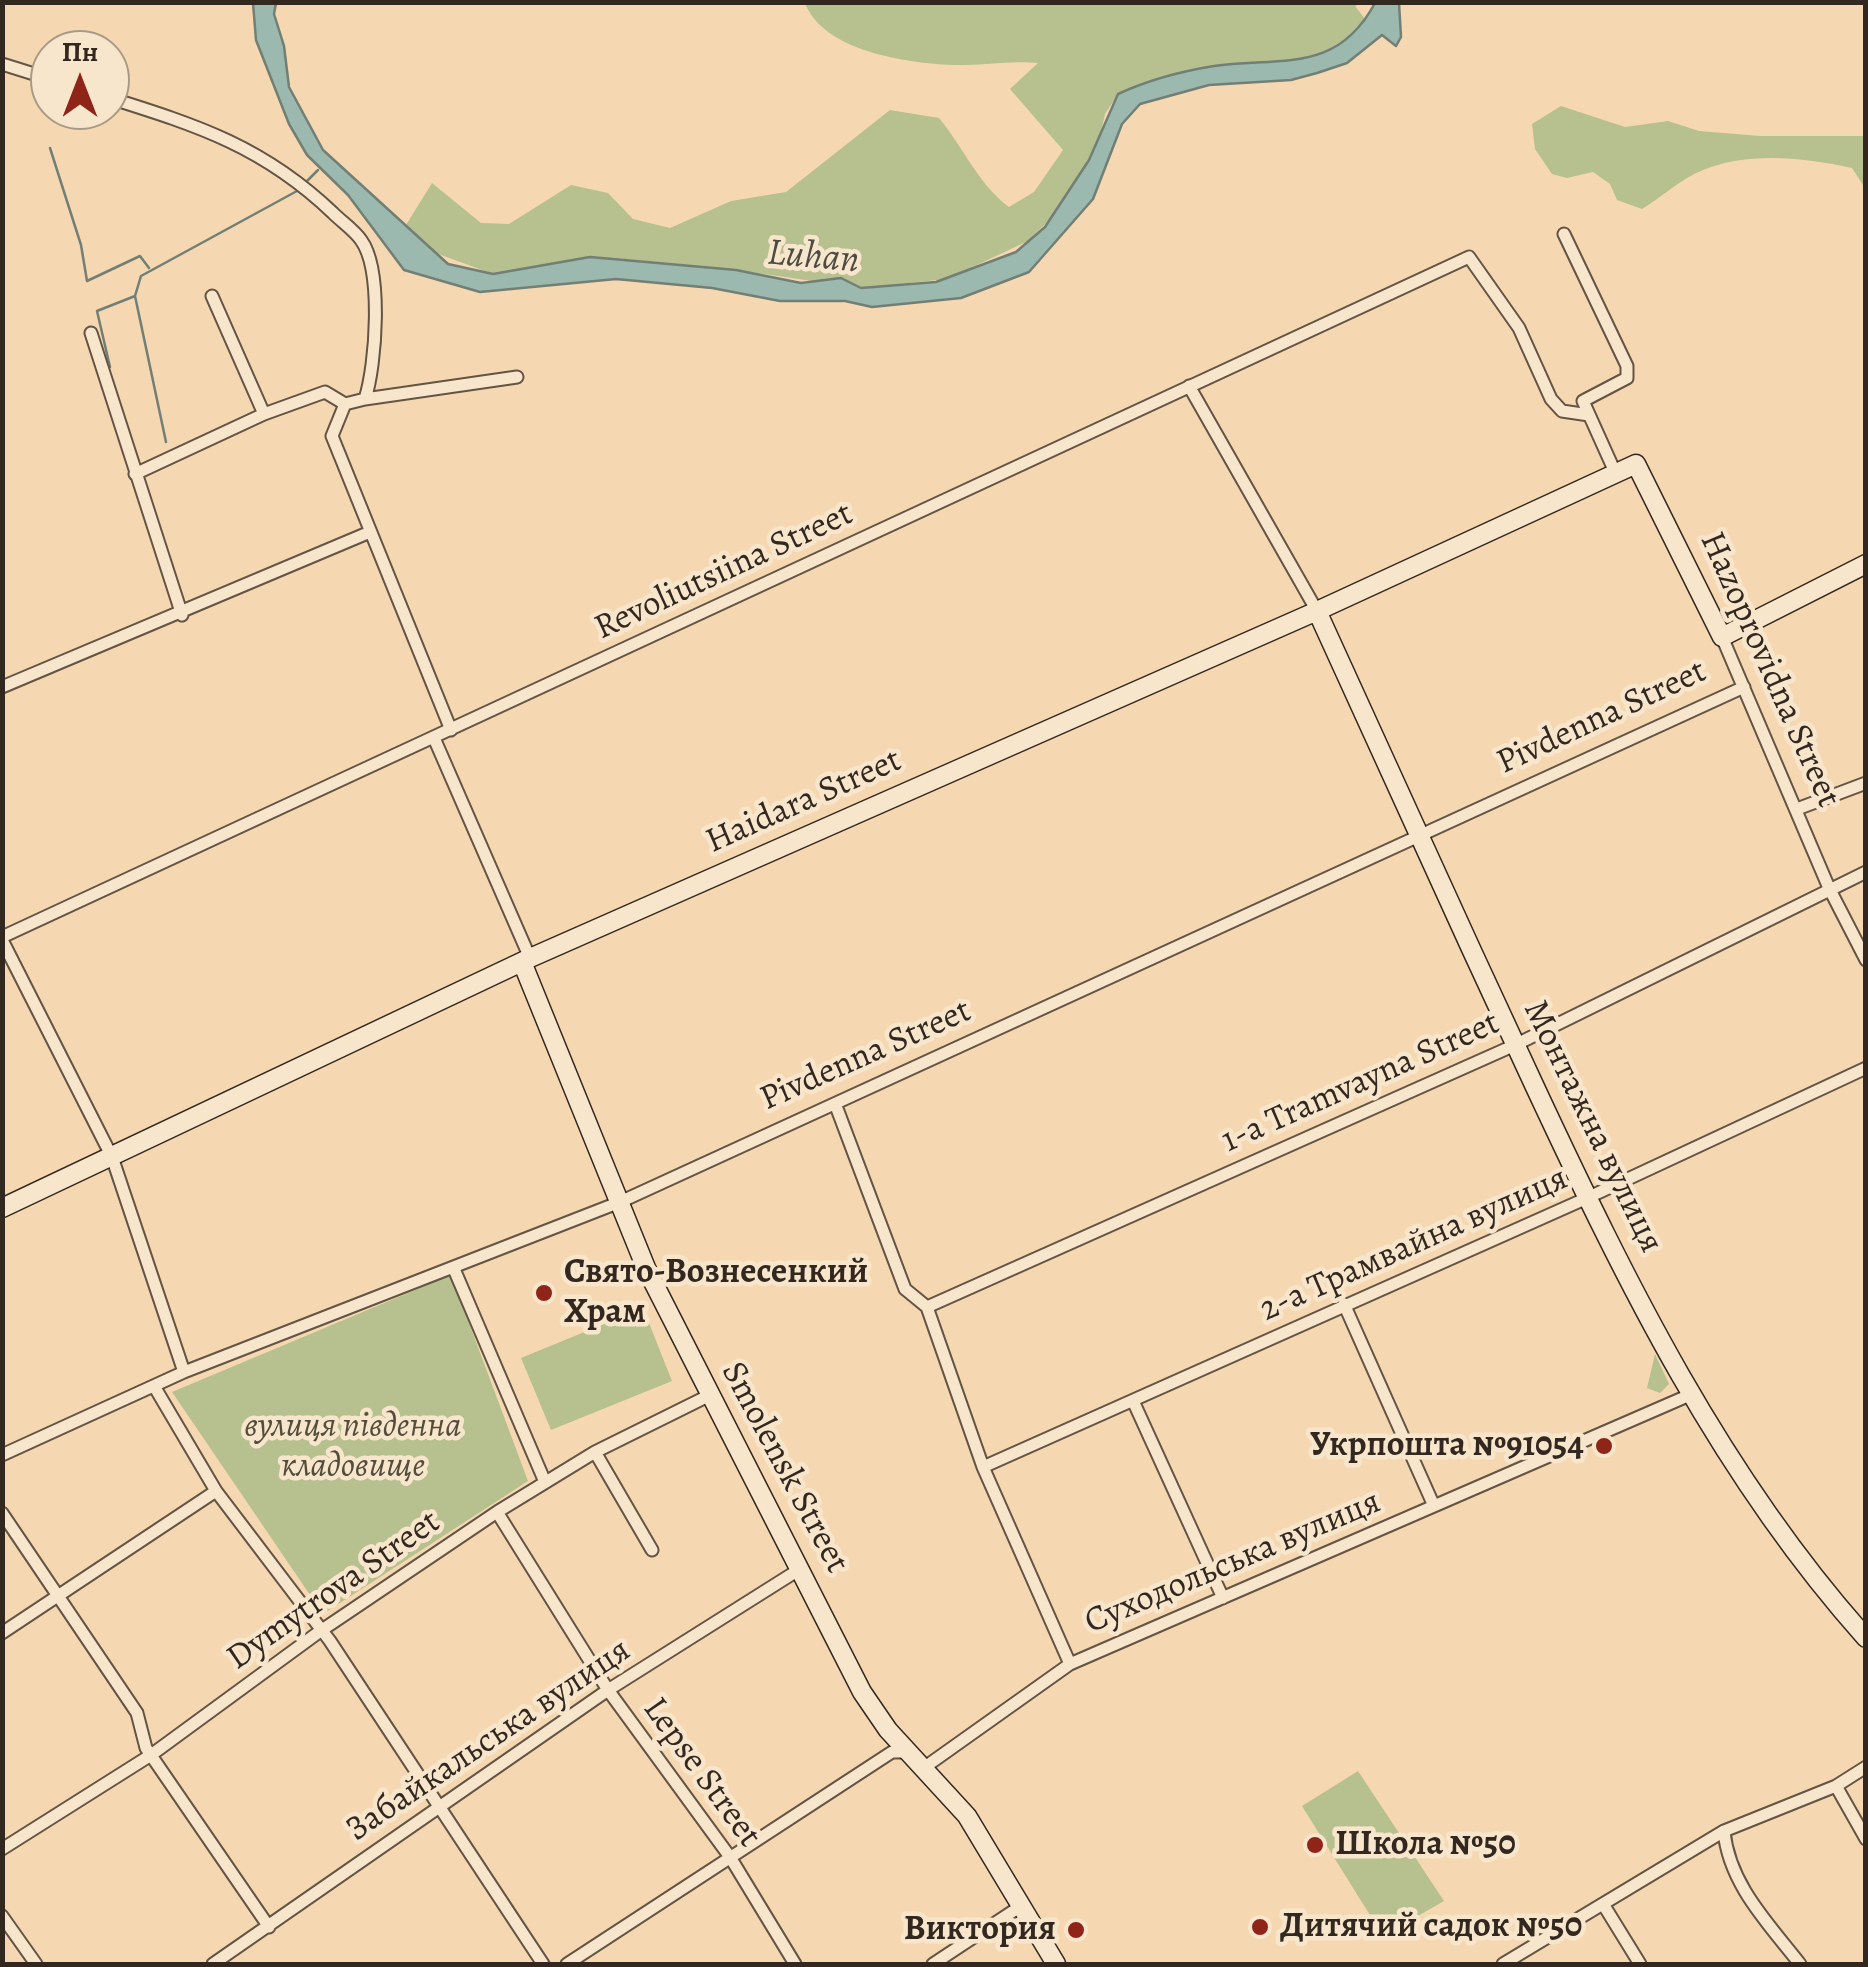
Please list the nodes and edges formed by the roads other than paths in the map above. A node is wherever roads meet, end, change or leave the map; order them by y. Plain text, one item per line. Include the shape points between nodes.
1 (2, 64) edge
2 (30, 73) edge
3 (130, 104) edge
4 (1564, 234) dead end
5 (212, 296) dead end
6 (91, 334) dead end
7 (517, 378) dead end
8 (1188, 386) junction
9 (365, 399) junction
10 (345, 404) junction
11 (264, 414) junction
12 (1589, 415) junction
13 (1636, 464) joint
14 (1615, 472) junction
15 (135, 474) junction
16 (370, 532) junction
17 (1866, 564) edge
18 (1317, 611) junction
19 (182, 614) junction
20 (1722, 636) junction
21 (2, 687) edge
22 (1744, 687) junction
23 (450, 730) junction
24 (434, 738) junction
25 (1866, 782) edge
26 (1797, 810) junction
27 (1420, 838) junction
28 (1866, 872) edge
29 (1829, 888) junction
30 (2, 938) edge
31 (526, 960) junction
32 (1866, 960) edge
33 (1515, 1044) junction
34 (1866, 1068) edge
35 (836, 1106) junction
36 (112, 1158) junction
37 (1588, 1198) junction
38 (620, 1202) junction
39 (2, 1208) edge
40 (454, 1269) junction
41 (1344, 1304) junction
42 (927, 1307) junction
43 (184, 1372) junction
44 (154, 1386) junction
45 (1692, 1394) junction
46 (708, 1396) junction
47 (1134, 1403) junction
48 (595, 1452) junction
49 (2, 1455) edge
50 (983, 1467) junction
51 (545, 1482) junction
52 (216, 1491) junction
53 (1434, 1506) junction
54 (497, 1512) junction
55 (2, 1513) edge
56 (652, 1550) dead end
57 (800, 1569) junction
58 (58, 1596) junction
59 (1222, 1598) junction
60 (2, 1632) edge
61 (320, 1632) junction
62 (1866, 1638) edge
63 (1070, 1664) junction
64 (608, 1690) junction
65 (909, 1752) junction
66 (152, 1756) junction
67 (924, 1766) junction
68 (1866, 1767) edge
69 (1836, 1786) junction
70 (438, 1809) junction
71 (1724, 1831) junction
72 (1866, 1839) edge
73 (2, 1849) edge
74 (730, 1857) junction
75 (1603, 1904) junction
76 (1021, 1906) junction
77 (2, 1916) edge
78 (269, 1927) junction
79 (36, 1964) edge
80 (213, 1964) edge
81 (543, 1964) edge
82 (567, 1964) edge
83 (796, 1964) edge
84 (932, 1964) edge
85 (1056, 1964) edge
86 (1503, 1964) edge
87 (1640, 1964) edge
88 (1800, 1964) edge

1 - 2 street
3 - 9 street via 216,132 267,161 364,242 377,338
4 - 12 street via 1627,366 1627,378 1583,401
5 - 11 street
6 - 15 street
7 - 9 street
8 - 12 street, Revoliutsiina Street via 1469,258 1519,328 1551,399 1562,410
8 - 18 street
8 - 23 street, Revoliutsiina Street
9 - 10 street
10 - 11 street via 325,392
10 - 16 street via 332,436
11 - 15 street
12 - 14 street
13 - 14 street, Haidara Street
13 - 20 street, Hazoprovidna Street
14 - 18 street, Haidara Street
15 - 19 street
16 - 19 street
16 - 23 street
17 - 20 street, Pivdenna Street
18 - 27 street, Монтажна вулиця
18 - 31 street, Haidara Street
19 - 21 street
20 - 22 street, Hazoprovidna Street
22 - 26 street, Hazoprovidna Street
22 - 27 street, Pivdenna Street
23 - 24 street, Revoliutsiina Street
24 - 30 street, Revoliutsiina Street
24 - 31 street
25 - 26 street
26 - 29 street, Hazoprovidna Street
27 - 33 street, Монтажна вулиця
27 - 35 street, Pivdenna Street
28 - 29 street, 1-a Tramvayna Street
29 - 32 street, Hazoprovidna Street
29 - 33 street, 1-a Tramvayna Street
30 - 36 street
31 - 36 street, Haidara Street
31 - 38 street, Smolensk Street
33 - 37 street, Монтажна вулиця
33 - 42 street, 1-a Tramvayna Street
34 - 37 street, 2-а Трамвайна вулиця
35 - 38 street, Pivdenna Street
35 - 42 street via 905,1289
36 - 39 street, Haidara Street
36 - 43 street
37 - 41 street, 2-а Трамвайна вулиця
37 - 45 street, Монтажна вулиця
38 - 40 street, Pivdenna Street
38 - 46 street, Smolensk Street
40 - 43 street, Pivdenna Street
40 - 51 street
41 - 47 street, 2-а Трамвайна вулиця
41 - 53 street
42 - 50 street
43 - 44 street, Pivdenna Street
44 - 49 street, Pivdenna Street
44 - 52 street
45 - 53 street, Суходольська вулиця
45 - 62 street, Монтажна вулиця via 1764,1512
46 - 48 street, Dymytrova Street
46 - 57 street, Smolensk Street
47 - 50 street, 2-а Трамвайна вулиця
47 - 59 street
48 - 51 street, Dymytrova Street
48 - 56 street
50 - 63 street
51 - 54 street, Dymytrova Street
52 - 58 street
52 - 61 street
53 - 59 street, Суходольська вулиця
54 - 61 street, Dymytrova Street
54 - 64 street, Lepse Street
55 - 58 street
57 - 64 street, Забайкальська вулиця
57 - 65 street, Smolensk Street via 873,1711
58 - 60 street
58 - 66 street via 137,1713
59 - 63 street, Суходольська вулиця
61 - 66 street, Dymytrova Street
61 - 70 street
63 - 67 street, Суходольська вулиця
64 - 70 street, Забайкальська вулиця
64 - 74 street, Lepse Street
65 - 67 street, Smolensk Street
65 - 74 street via 892,1752
66 - 73 street, Dymytrova Street
66 - 78 street
67 - 76 street, Smolensk Street via 967,1816
68 - 69 street
69 - 71 street
69 - 72 street
70 - 78 street, Забайкальська вулиця
70 - 81 street
71 - 75 street
71 - 88 street via 1726,1859 1747,1896
74 - 82 street
74 - 83 street, Lepse Street
75 - 86 street
75 - 87 street
76 - 84 street
76 - 85 street, Smolensk Street
77 - 79 street
78 - 80 street, Забайкальська вулиця

